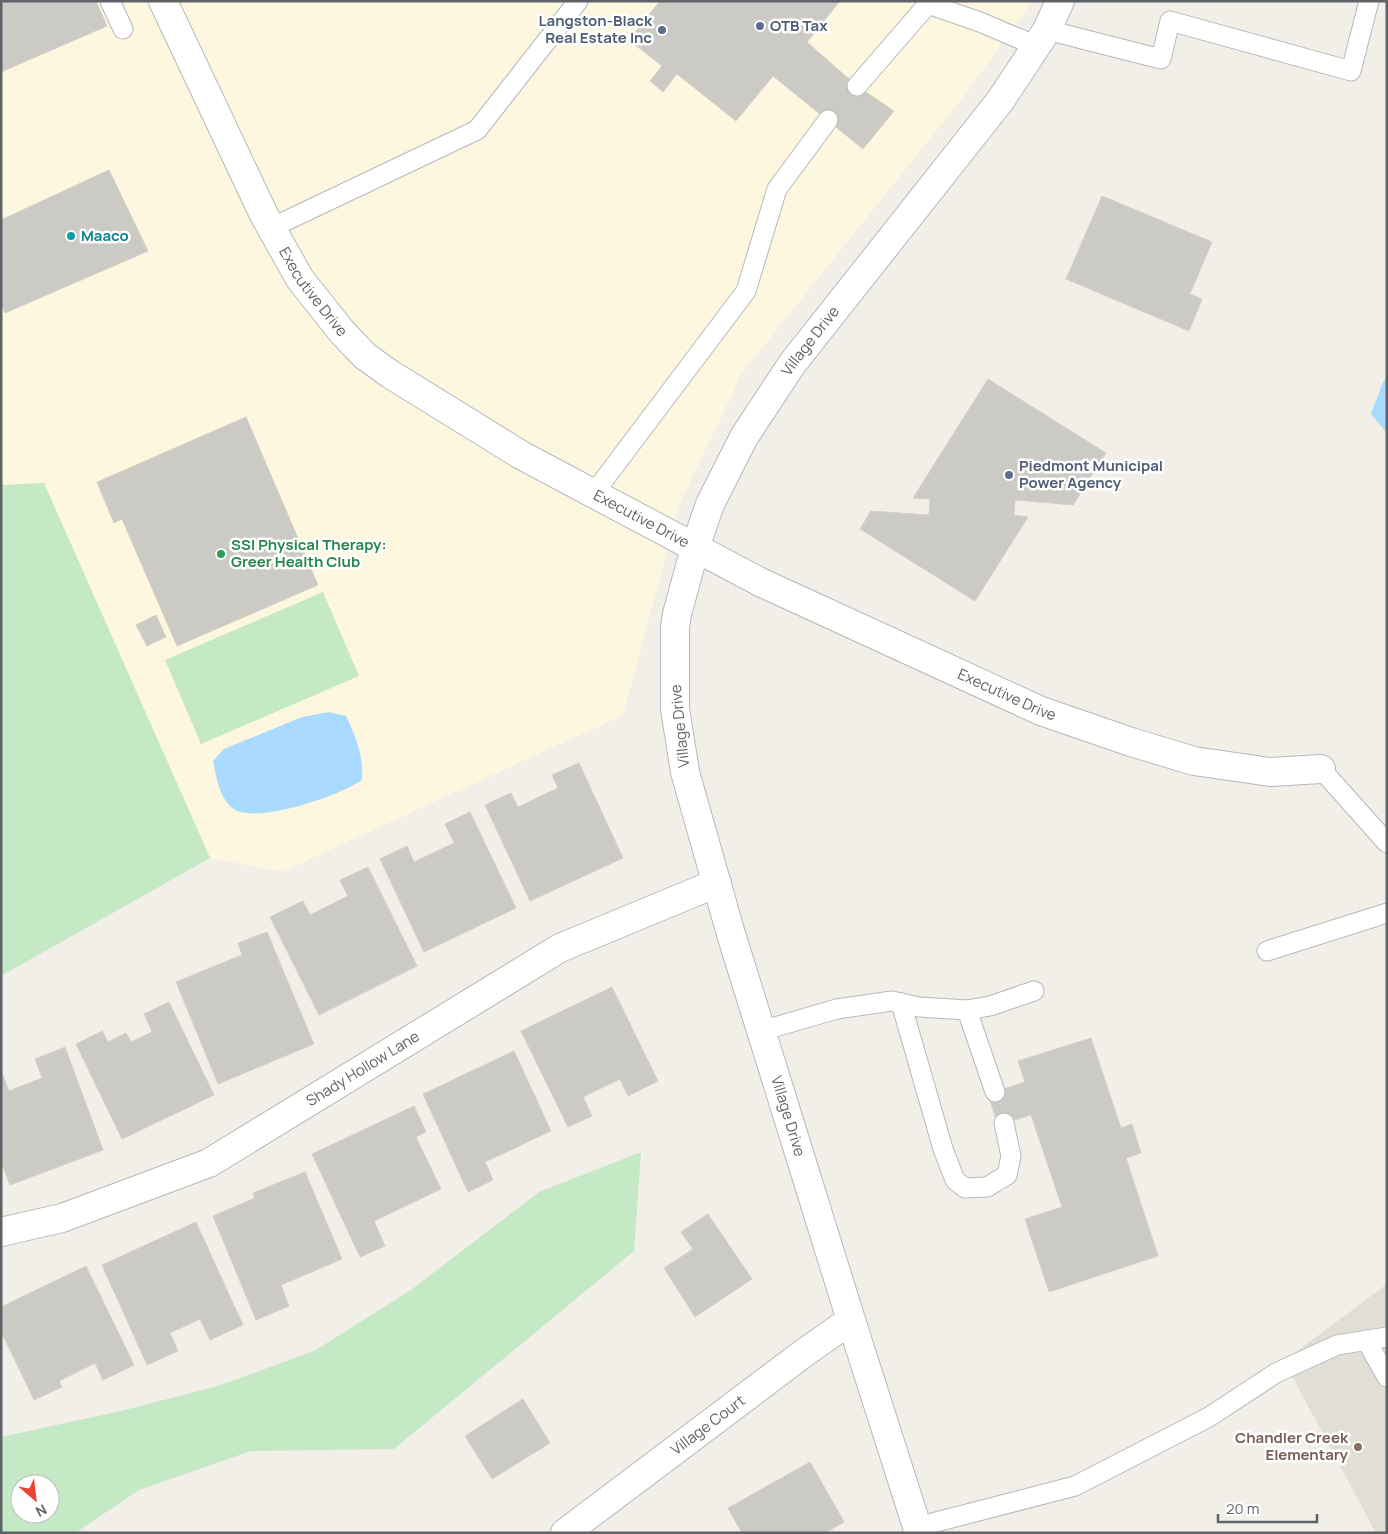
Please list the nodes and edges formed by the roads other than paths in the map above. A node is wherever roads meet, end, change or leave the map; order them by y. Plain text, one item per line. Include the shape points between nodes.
1 (110, 1) edge
2 (163, 1) edge
3 (578, 1) edge
4 (1060, 1) edge
5 (1369, 1) edge
6 (123, 29) dead end
7 (1041, 38) junction
8 (858, 86) dead end
9 (828, 120) dead end
10 (271, 228) junction
11 (594, 493) junction
12 (695, 548) junction
13 (1321, 769) joint
14 (1387, 843) edge
15 (717, 884) junction
16 (1387, 913) edge
17 (1267, 951) dead end
18 (1034, 991) dead end
19 (901, 1003) junction
20 (967, 1010) junction
21 (761, 1031) junction
22 (995, 1092) dead end
23 (1004, 1123) dead end
24 (1, 1232) edge
25 (851, 1320) junction
26 (1387, 1337) edge
27 (1366, 1340) junction
28 (1387, 1376) edge
29 (918, 1530) edge
30 (565, 1533) edge

1 - 6 lane
2 - 10 street, Executive Drive
3 - 10 lane via 477,130
4 - 7 street, Village Drive
5 - 7 lane via 1351,72 1170,21 1160,59
7 - 8 lane via 928,4
7 - 12 street, Village Drive via 1000,101 792,364 744,437 710,504
9 - 11 lane via 777,189 746,291
10 - 11 street, Executive Drive via 300,279 365,356 521,454
11 - 12 street, Executive Drive
12 - 13 street, Executive Drive via 760,582 1050,714 1194,761 1270,772
12 - 15 street, Village Drive via 676,614 675,709 685,772
13 - 14 lane
15 - 21 street, Village Drive
15 - 24 street, Shady Hollow Lane via 560,948 209,1163 62,1218
16 - 17 lane
18 - 20 lane
19 - 20 lane via 919,1008
19 - 21 lane via 892,1001 837,1009
19 - 23 lane via 943,1149 955,1180 964,1188 986,1187 1007,1175 1011,1156
20 - 22 lane
21 - 25 street, Village Drive
25 - 29 street, Village Drive
25 - 30 street, Village Court
26 - 27 lane
27 - 28 lane
27 - 29 lane via 1337,1345 1276,1373 1209,1417 1075,1486

